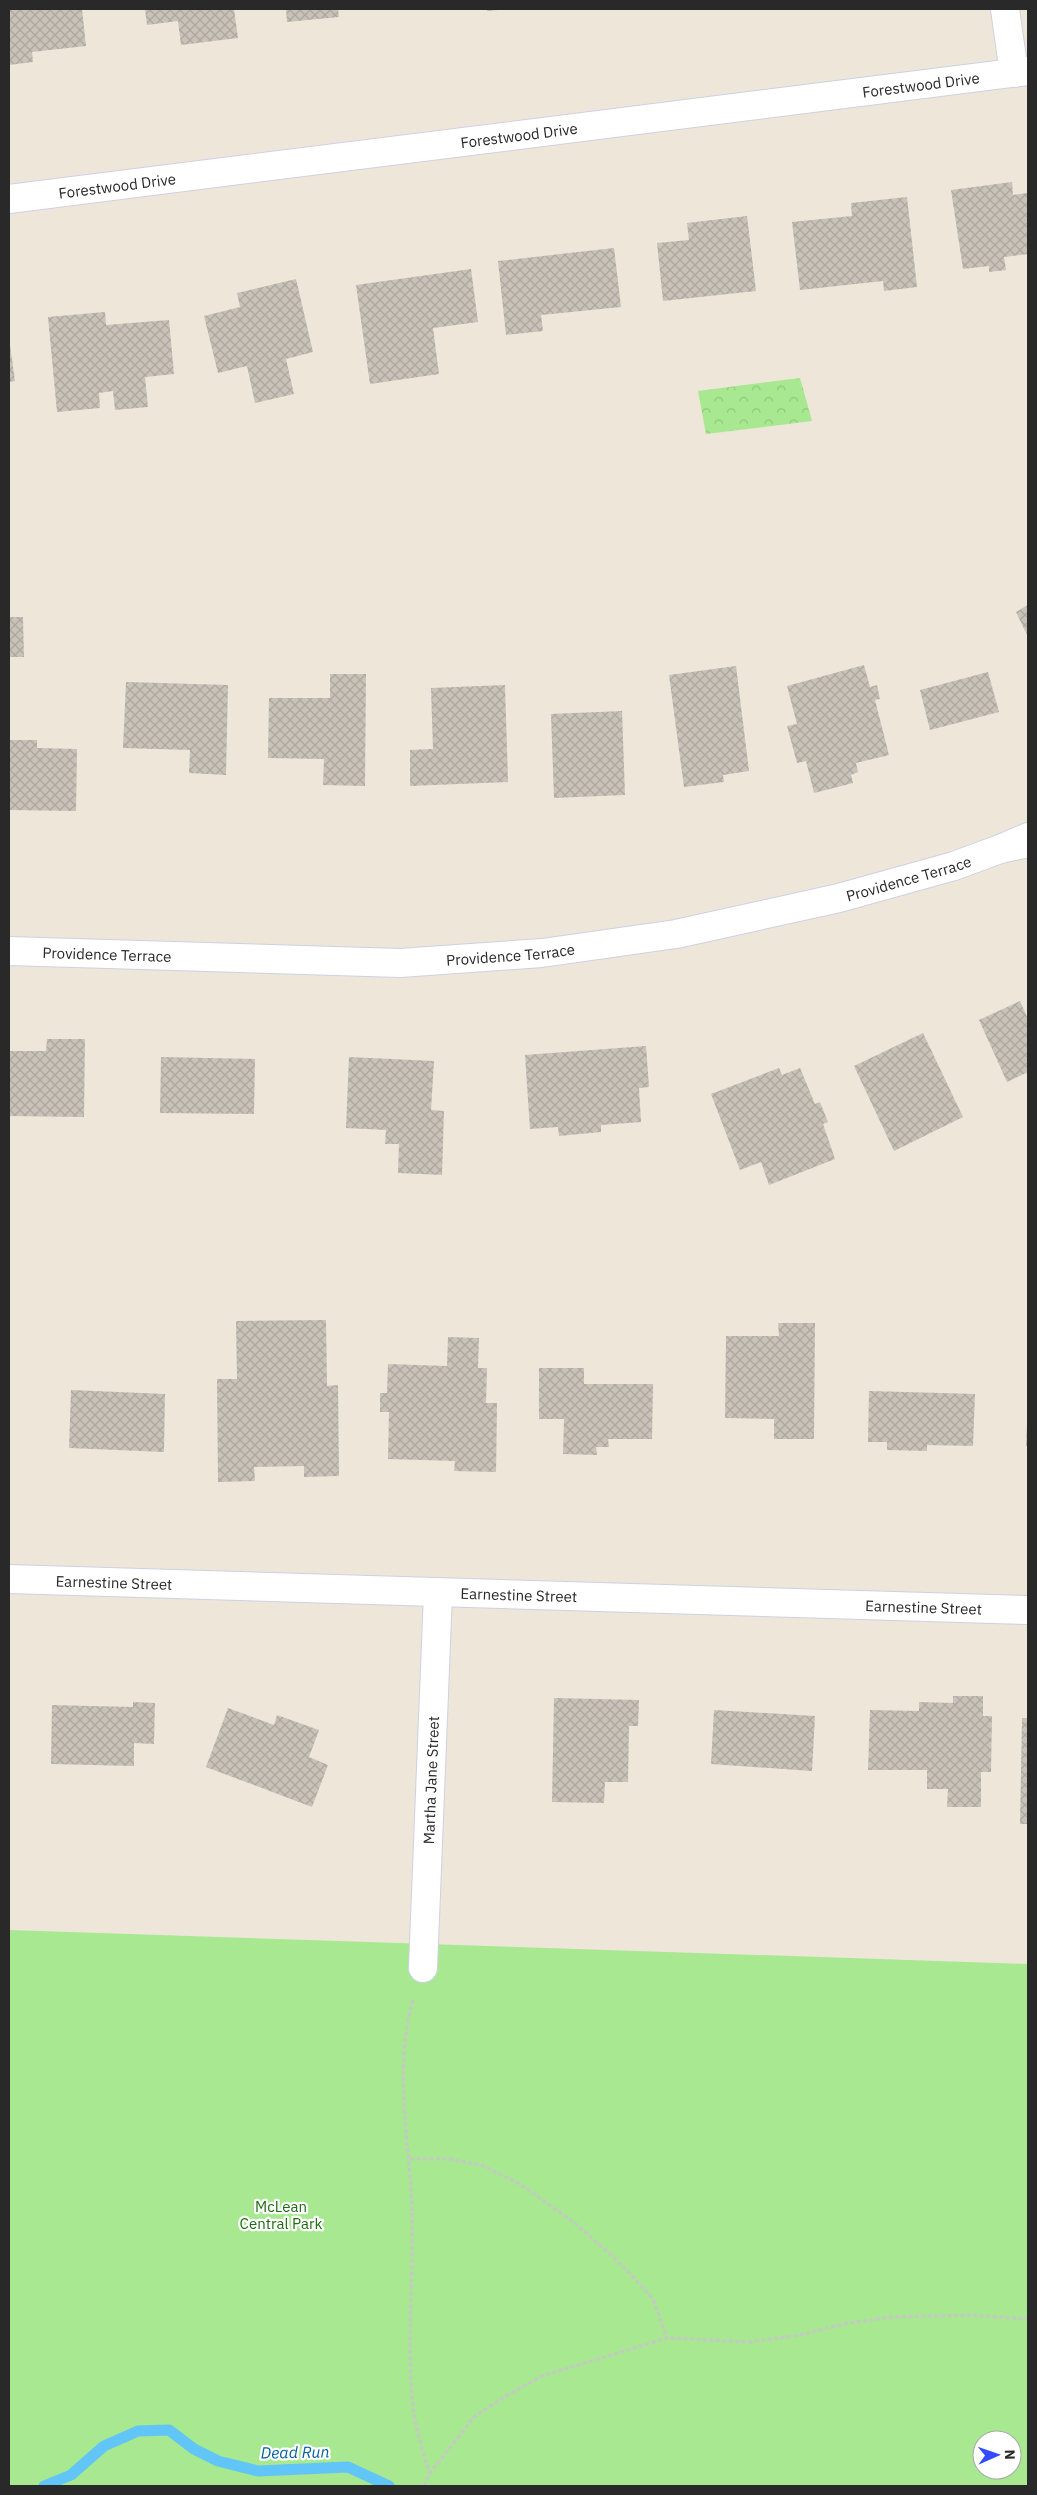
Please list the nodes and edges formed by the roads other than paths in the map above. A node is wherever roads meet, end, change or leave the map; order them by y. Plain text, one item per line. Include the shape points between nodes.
1 (1005, 9) edge
2 (1021, 72) edge
3 (9, 199) edge
4 (1028, 837) edge
5 (1028, 843) edge
6 (1000, 849) junction
7 (9, 951) edge
8 (9, 1579) edge
9 (438, 1593) junction
10 (1028, 1610) edge
11 (423, 1968) road end

1 - 2 street
2 - 3 street, Forestwood Drive
4 - 6 street, Providence Terrace
5 - 6 street, Providence Terrace
6 - 7 street, Providence Terrace via 954,866 839,898 676,934 542,953 400,963
8 - 9 street, Earnestine Street
9 - 10 street, Earnestine Street
9 - 11 street, Martha Jane Street

